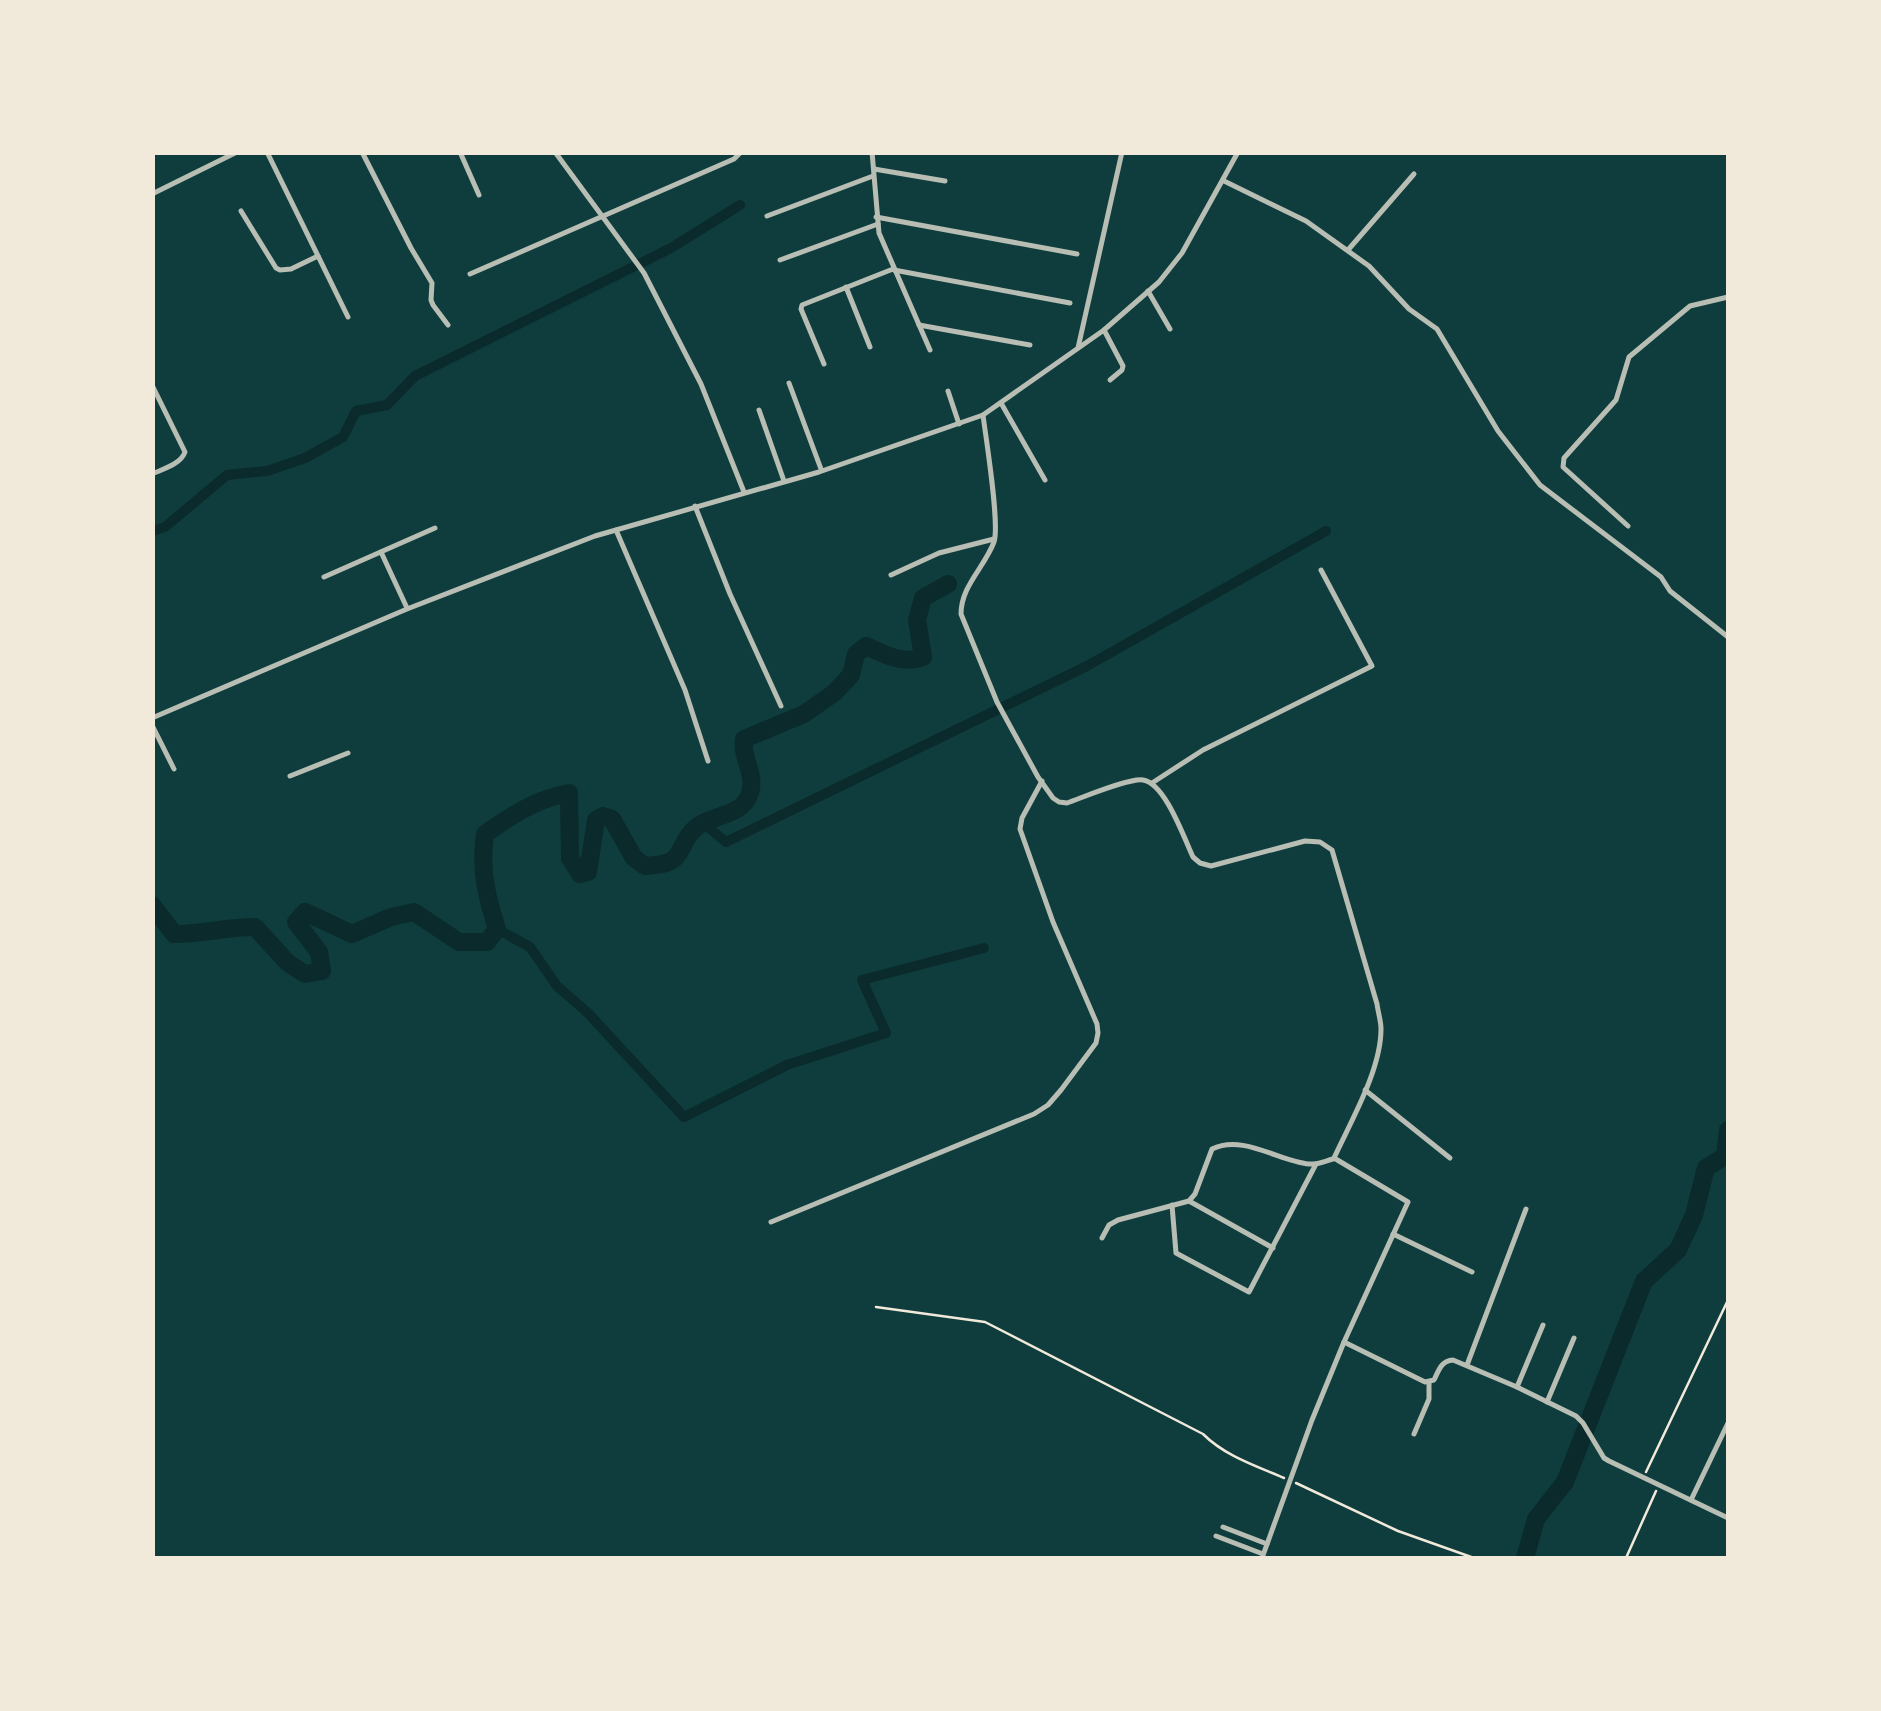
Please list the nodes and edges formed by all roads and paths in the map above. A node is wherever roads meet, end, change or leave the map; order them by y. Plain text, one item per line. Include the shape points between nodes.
1 (238, 152) edge
2 (267, 152) edge
3 (362, 152) edge
4 (460, 152) edge
5 (555, 152) edge
6 (741, 152) edge
7 (872, 152) edge
8 (1122, 152) edge
9 (1238, 152) edge
10 (873, 172) junction
11 (1414, 174) dead end
12 (1224, 181) junction
13 (945, 182) dead end
14 (152, 194) edge
15 (479, 194) dead end
16 (241, 211) dead end
17 (600, 216) junction
18 (767, 216) dead end
19 (877, 221) junction
20 (1348, 250) junction
21 (1077, 254) dead end
22 (318, 255) junction
23 (780, 260) dead end
24 (894, 269) junction
25 (470, 274) dead end
26 (846, 287) junction
27 (1148, 291) junction
28 (1728, 297) edge
29 (1070, 304) dead end
30 (348, 317) dead end
31 (918, 324) junction
32 (448, 325) dead end
33 (1170, 329) dead end
34 (1104, 330) junction
35 (1030, 345) dead end
36 (870, 346) dead end
37 (1078, 348) junction
38 (930, 350) dead end
39 (824, 364) dead end
40 (1110, 380) dead end
41 (789, 383) dead end
42 (152, 385) edge
43 (948, 391) dead end
44 (1001, 403) junction
45 (759, 410) dead end
46 (983, 415) junction
47 (959, 424) junction
48 (822, 471) junction
49 (152, 474) edge
50 (784, 480) junction
51 (1045, 480) dead end
52 (744, 492) junction
53 (695, 506) junction
54 (1628, 526) dead end
55 (435, 528) dead end
56 (616, 530) junction
57 (994, 540) junction
58 (381, 552) junction
59 (1320, 570) dead end
60 (891, 575) dead end
61 (324, 577) dead end
62 (407, 609) junction
63 (1728, 637) edge
64 (781, 706) dead end
65 (152, 722) edge
66 (348, 753) dead end
67 (708, 761) dead end
68 (174, 769) dead end
69 (290, 776) dead end
70 (1042, 781) junction
71 (1152, 783) junction
72 (1365, 1090) junction
73 (1334, 1158) junction
74 (1450, 1158) dead end
75 (1316, 1164) junction
76 (1189, 1201) junction
77 (1172, 1205) junction
78 (1526, 1210) dead end
79 (771, 1222) dead end
80 (1393, 1234) junction
81 (1102, 1238) dead end
82 (1272, 1248) junction
83 (1472, 1272) dead end
84 (1728, 1300) edge
85 (876, 1307) dead end
86 (1543, 1326) dead end
87 (1574, 1338) dead end
88 (1344, 1342) junction
89 (1467, 1366) junction
90 (1429, 1382) junction
91 (1517, 1387) junction
92 (1547, 1402) junction
93 (1728, 1424) edge
94 (1414, 1434) dead end
95 (1643, 1478) junction
96 (1290, 1480) junction
97 (1658, 1485) junction
98 (1690, 1500) junction
99 (1728, 1518) edge
100 (1223, 1527) dead end
101 (1216, 1536) dead end
102 (1267, 1544) junction
103 (1262, 1556) edge
104 (1474, 1558) edge
105 (1626, 1558) edge

1 - 14 street
2 - 22 street
3 - 32 street
4 - 15 street
5 - 17 street
6 - 17 street
7 - 10 street
8 - 37 street
9 - 12 street
10 - 13 street
10 - 18 street
10 - 19 street
11 - 20 street
12 - 20 street
12 - 27 street via 1182,253
16 - 22 street via 276,268
17 - 25 street
17 - 52 street via 644,274 702,384
19 - 21 street
19 - 23 street
19 - 24 street
20 - 63 street via 1436,330 1540,485
22 - 30 street
24 - 26 street
24 - 29 street
24 - 31 street
26 - 36 street
26 - 39 street via 801,309
27 - 33 street
27 - 34 street
28 - 54 street via 1690,306 1629,357 1616,400 1564,458 1567,471
31 - 35 street
31 - 38 street
34 - 37 street
34 - 40 street via 1124,366
37 - 44 street
41 - 48 street
42 - 49 street via 186,452
43 - 47 street
44 - 46 street
44 - 51 street
45 - 50 street
46 - 47 street
46 - 57 street
47 - 48 street
48 - 50 street
50 - 52 street
52 - 53 street
53 - 56 street
53 - 64 street
55 - 58 street
56 - 62 street
56 - 67 street
57 - 60 street via 940,553
57 - 70 street via 965,592 961,614 997,702
58 - 61 street
58 - 62 street
59 - 71 street via 1372,666 1203,750
62 - 65 street
65 - 68 street
66 - 69 street
70 - 71 street via 1059,802 1138,779
70 - 79 street via 1020,829 1097,1024 1096,1043 1034,1114
71 - 72 street via 1200,863 1304,842 1332,850 1381,1028
72 - 73 street
72 - 74 street
73 - 75 street
73 - 80 street via 1408,1202
75 - 76 street via 1221,1144 1212,1149
75 - 82 street
76 - 77 street
76 - 82 street
77 - 81 street via 1118,1220
77 - 82 street via 1176,1253 1249,1292
78 - 89 street
80 - 83 street
80 - 88 street
84 - 95 path
85 - 96 path via 985,1322
86 - 91 street
87 - 92 street
88 - 90 street
88 - 96 street
89 - 90 street via 1446,1360
89 - 91 street
90 - 94 street
91 - 92 street
92 - 95 street via 1583,1423 1604,1458
93 - 98 street
95 - 97 street
96 - 102 street
96 - 104 path
97 - 98 street
97 - 105 path
98 - 99 street
100 - 102 street
101 - 103 street
102 - 103 street

